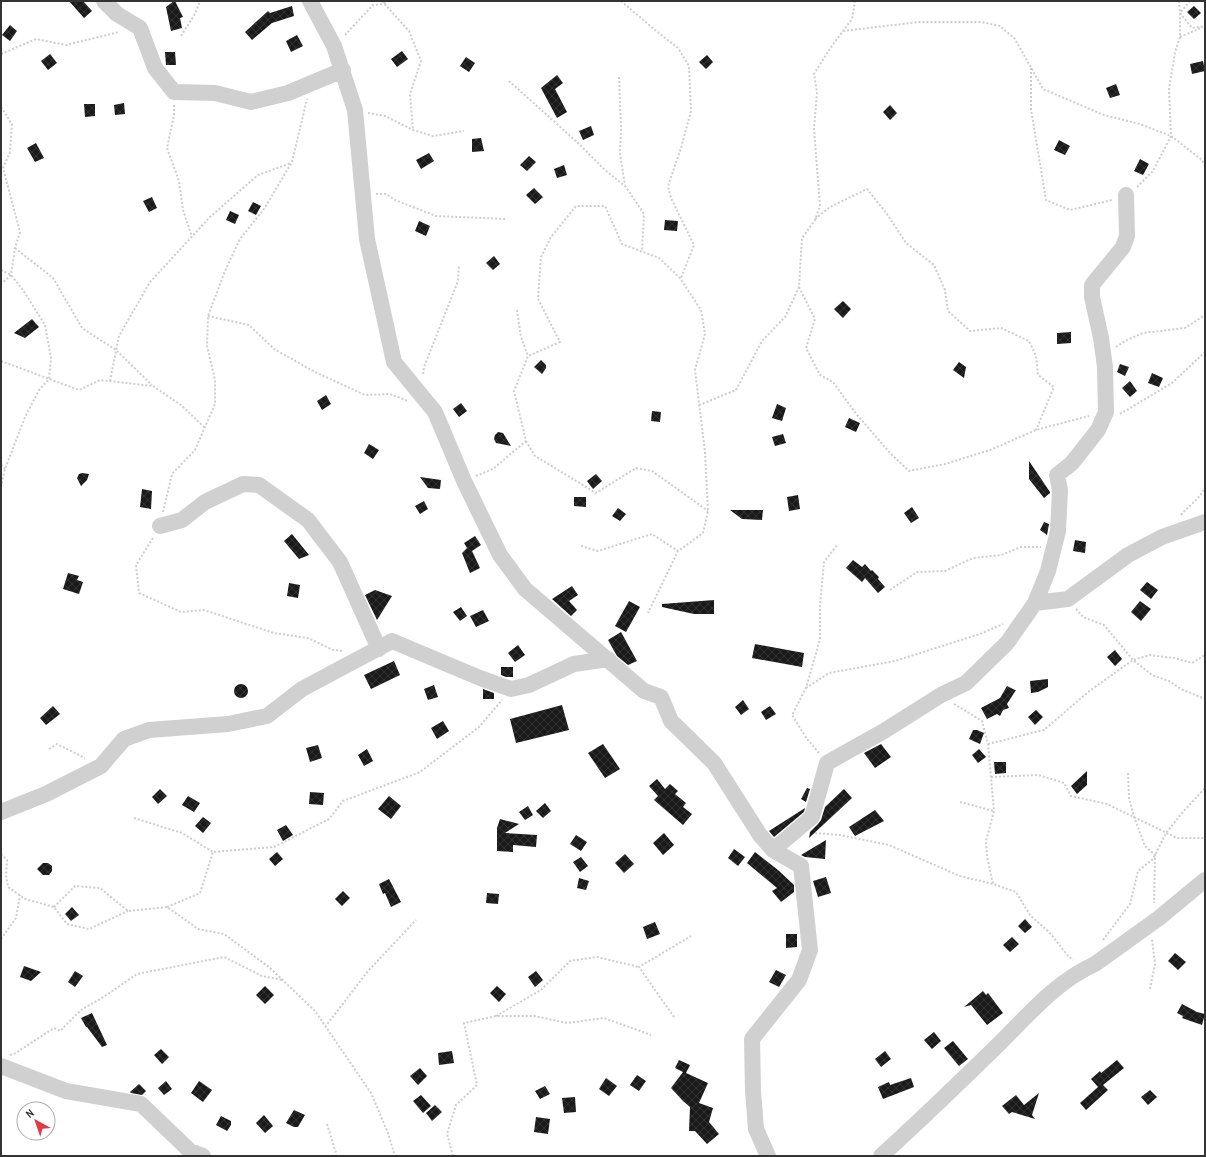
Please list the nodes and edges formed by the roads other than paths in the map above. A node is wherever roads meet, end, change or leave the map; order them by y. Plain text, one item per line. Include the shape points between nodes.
1 (104, 1) edge
2 (310, 1) edge
3 (343, 70) junction
4 (1126, 195) road end
5 (1205, 522) edge
6 (160, 526) road end
7 (1035, 604) junction
8 (379, 649) junction
9 (608, 659) junction
10 (1, 812) edge
11 (773, 850) junction
12 (1205, 880) edge
13 (4, 1060) edge
14 (203, 1156) edge
15 (768, 1156) edge
16 (881, 1156) edge

1 - 3 street via 117,14 140,28 155,68 174,92 215,93 252,102 288,93
2 - 3 street via 334,46
3 - 9 street via 355,110 368,239 394,362 415,397 435,412 500,555 525,589
4 - 7 street via 1127,236 1123,247 1092,285 1113,413 1072,462 1057,475 1060,490 1058,524 1048,571
5 - 7 street via 1162,537 1128,554 1068,599
6 - 8 street via 182,520 205,502 243,484 259,485 308,520 340,562
7 - 11 street via 1007,643 966,683 827,762 812,817
8 - 9 street via 392,642 511,689 529,685 574,664
8 - 10 street via 302,689 267,716 228,724 149,730 124,739 101,766 46,794
9 - 11 street via 644,691 661,697 671,721 714,763 760,835
11 - 15 street via 801,866 810,950 798,980 752,1039 756,1129
12 - 16 street via 1152,923 1054,990
13 - 14 street via 66,1091 141,1104 190,1151

